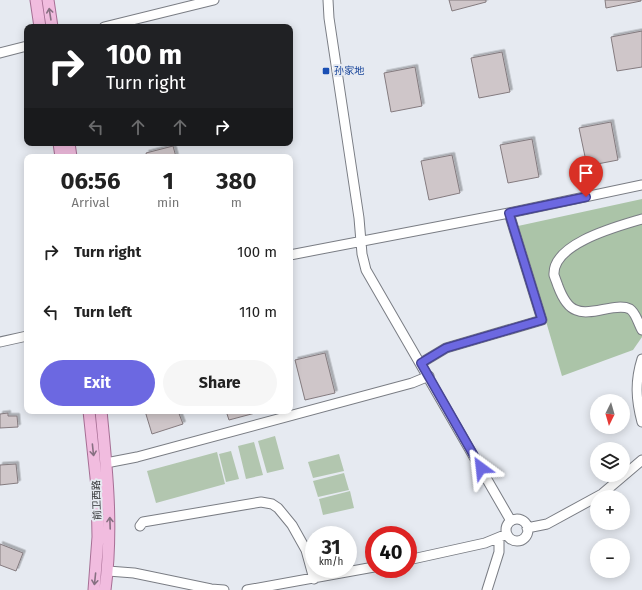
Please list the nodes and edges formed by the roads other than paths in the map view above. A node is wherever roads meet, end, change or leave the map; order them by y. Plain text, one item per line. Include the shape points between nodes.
1 (36, 0) edge
2 (48, 0) edge
3 (214, 0) edge
4 (328, 0) edge
5 (40, 24) edge
6 (52, 24) edge
7 (116, 24) edge
8 (24, 47) edge
9 (0, 53) edge
10 (642, 185) edge
11 (509, 213) junction
12 (642, 219) edge
13 (361, 242) junction
14 (293, 254) edge
15 (642, 330) edge
16 (24, 337) edge
17 (0, 342) edge
18 (642, 359) edge
19 (421, 363) junction
20 (429, 376) junction
21 (89, 414) edge
22 (101, 414) edge
23 (642, 422) edge
24 (642, 460) edge
25 (106, 463) junction
26 (511, 521) junction
27 (140, 526) dead end
28 (527, 528) junction
29 (503, 536) junction
30 (417, 558) edge
31 (365, 569) edge
32 (108, 571) junction
33 (314, 579) junction
34 (94, 590) edge
35 (105, 590) edge
36 (224, 590) edge
37 (247, 590) edge
38 (487, 590) edge

1 - 5 main road
6 -> 2 main road
3 - 7 street
4 - 13 street
8 - 9 street
10 - 11 street
11 - 13 street
11 - 19 street via 542,320 446,348
12 - 15 street via 602,231 577,243 561,256 554,275 568,305 575,310 583,312 628,308 635,313
13 - 14 street
13 - 19 street via 366,270
16 - 17 street
18 - 23 street via 636,397
19 - 20 street
20 - 25 street via 412,383
20 - 26 street
21 -> 34 main road, 前卫西路 via 97,487 98,537
22 - 25 main road, 前卫西路
24 - 28 street via 602,494 547,524
32 -> 25 main road, 前卫西路 via 110,534
26 - 28 street via 520,520
26 - 29 street
27 - 33 street via 143,522 175,516 261,502 272,504 292,525 303,544
28 - 29 street via 525,537 520,540
29 - 30 street via 485,543
29 - 38 street
31 - 33 street
32 - 35 main road, 前卫西路
32 - 36 street via 134,573
33 - 37 street

